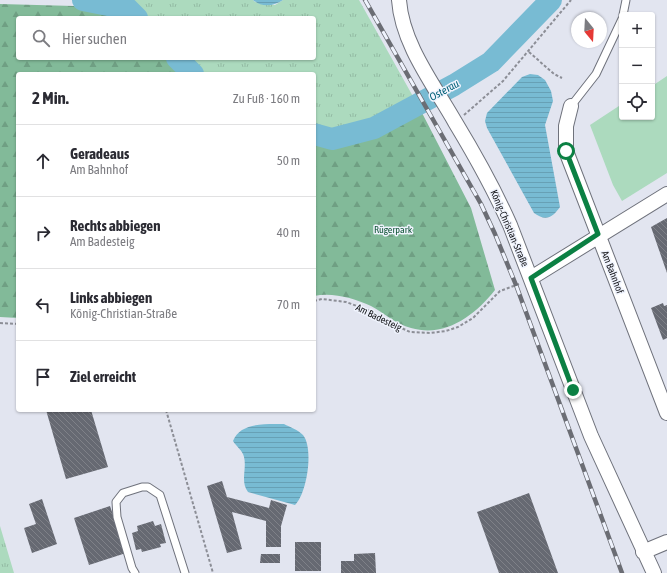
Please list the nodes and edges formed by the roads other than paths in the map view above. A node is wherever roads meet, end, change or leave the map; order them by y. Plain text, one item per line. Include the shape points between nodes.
1 (399, 0) edge
2 (626, 0) edge
3 (624, 12) edge
4 (619, 25) edge
5 (571, 106) joint
6 (667, 194) edge
7 (598, 234) junction
8 (531, 278) junction
9 (667, 413) edge
10 (667, 542) edge
11 (643, 552) junction
12 (135, 573) edge
13 (182, 573) edge
14 (654, 573) edge

1 - 8 street, König-Christian-Straße via 403,20 414,49 431,84 455,120 494,191
2 - 3 lane
4 - 5 lane via 596,74
5 - 7 street, Am Bahnhof via 566,126 566,151
6 - 7 street
7 - 8 street
7 - 9 street, Am Bahnhof
8 - 11 street, König-Christian-Straße via 591,436
10 - 11 street
11 - 14 street, König-Christian-Straße
12 - 13 lane via 117,517 116,502 123,493 148,487 160,495

